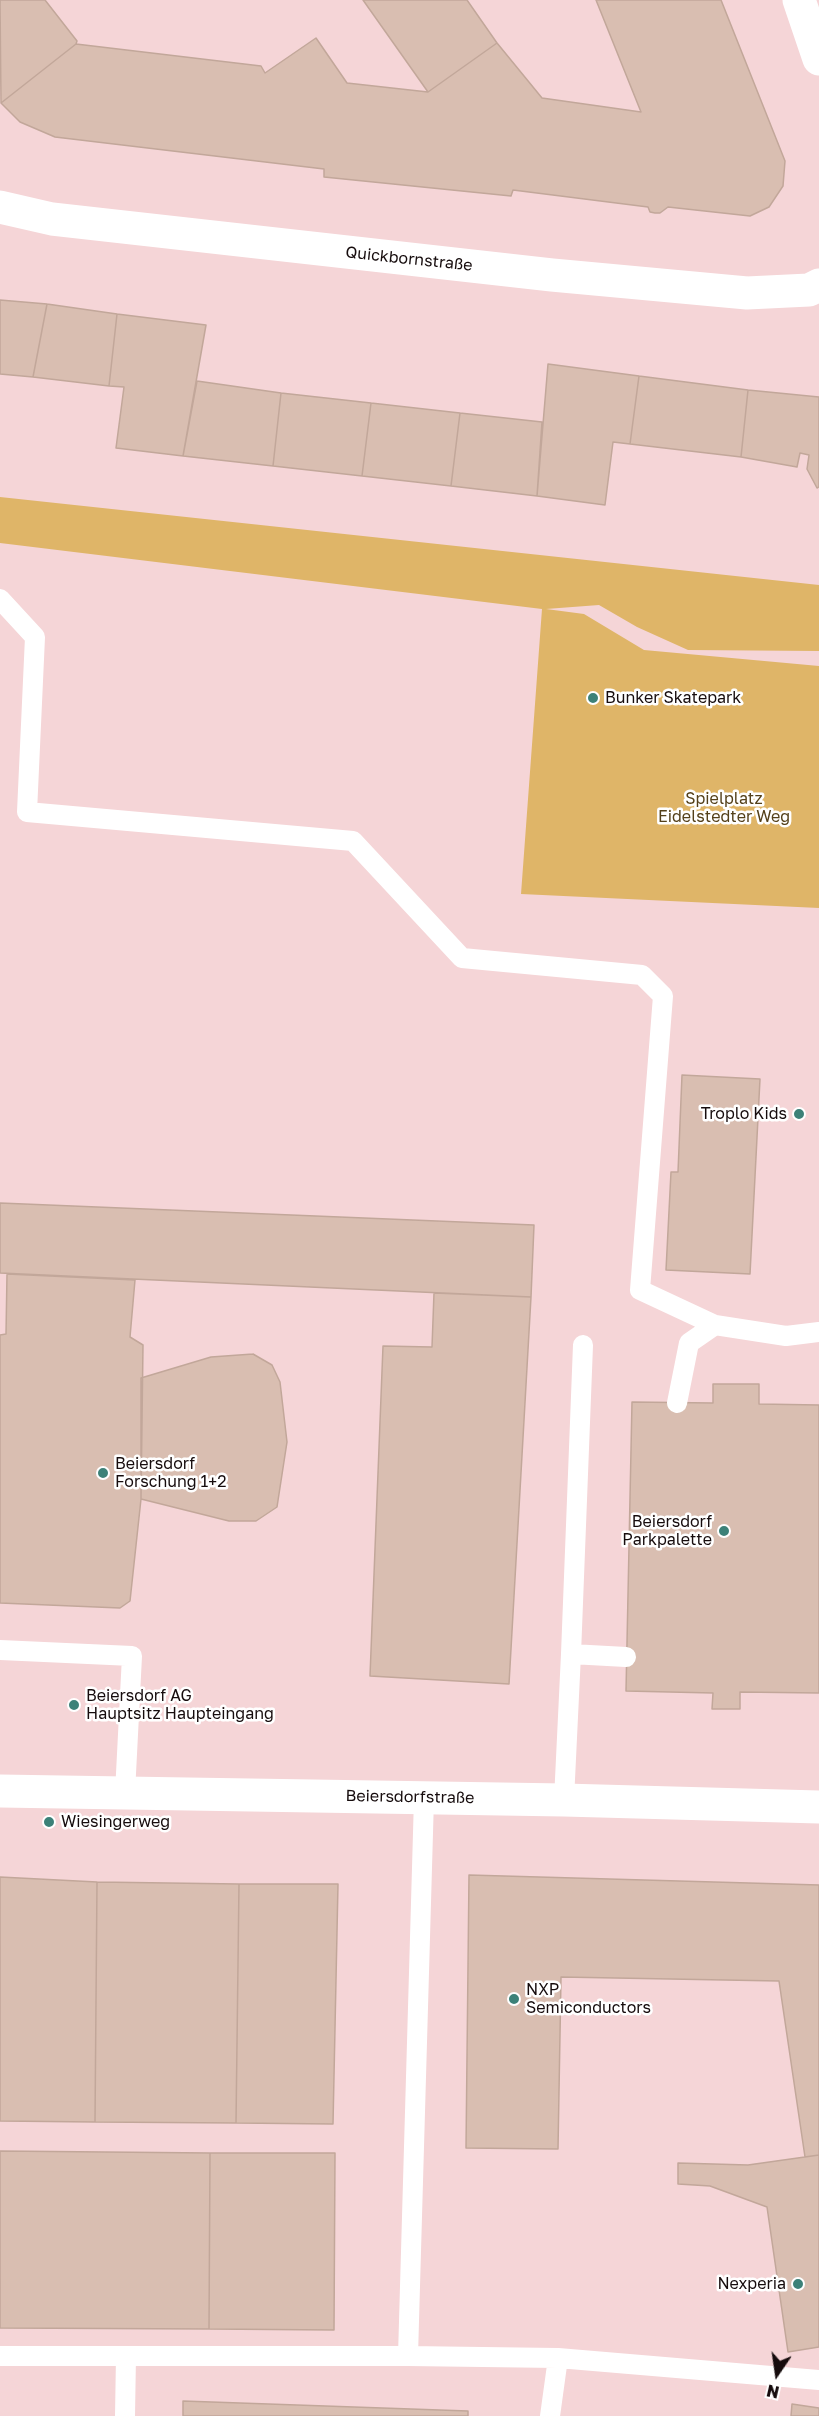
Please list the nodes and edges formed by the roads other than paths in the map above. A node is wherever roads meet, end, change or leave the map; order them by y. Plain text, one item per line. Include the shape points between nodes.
1 (800, 0) edge
2 (819, 59) edge
3 (0, 207) edge
4 (819, 285) edge
5 (0, 599) edge
6 (715, 1325) junction
7 (819, 1332) edge
8 (583, 1345) dead end
9 (677, 1403) dead end
10 (0, 1650) edge
11 (571, 1654) junction
12 (626, 1657) dead end
13 (0, 1791) edge
14 (125, 1793) junction
15 (424, 1798) junction
16 (564, 1800) junction
17 (819, 1807) edge
18 (0, 2356) edge
19 (126, 2356) junction
20 (408, 2356) junction
21 (558, 2358) junction
22 (819, 2380) edge
23 (125, 2416) edge
24 (550, 2416) edge

1 - 2 street
3 - 4 street, Quickbornstraße via 52,219 552,275 747,293 809,290
5 - 6 lane via 35,637 27,812 353,842 462,958 642,975 663,996 640,1290
6 - 7 lane via 786,1336
6 - 9 lane via 689,1343
8 - 11 lane
10 - 14 lane via 132,1656
11 - 12 lane
11 - 16 lane
13 - 14 street, Beiersdorfstraße
14 - 15 street, Beiersdorfstraße
15 - 16 street, Beiersdorfstraße
15 - 20 lane
16 - 17 street, Beiersdorfstraße
18 - 19 lane
19 - 20 lane
19 - 23 lane
20 - 21 lane
21 - 22 lane
21 - 24 lane

